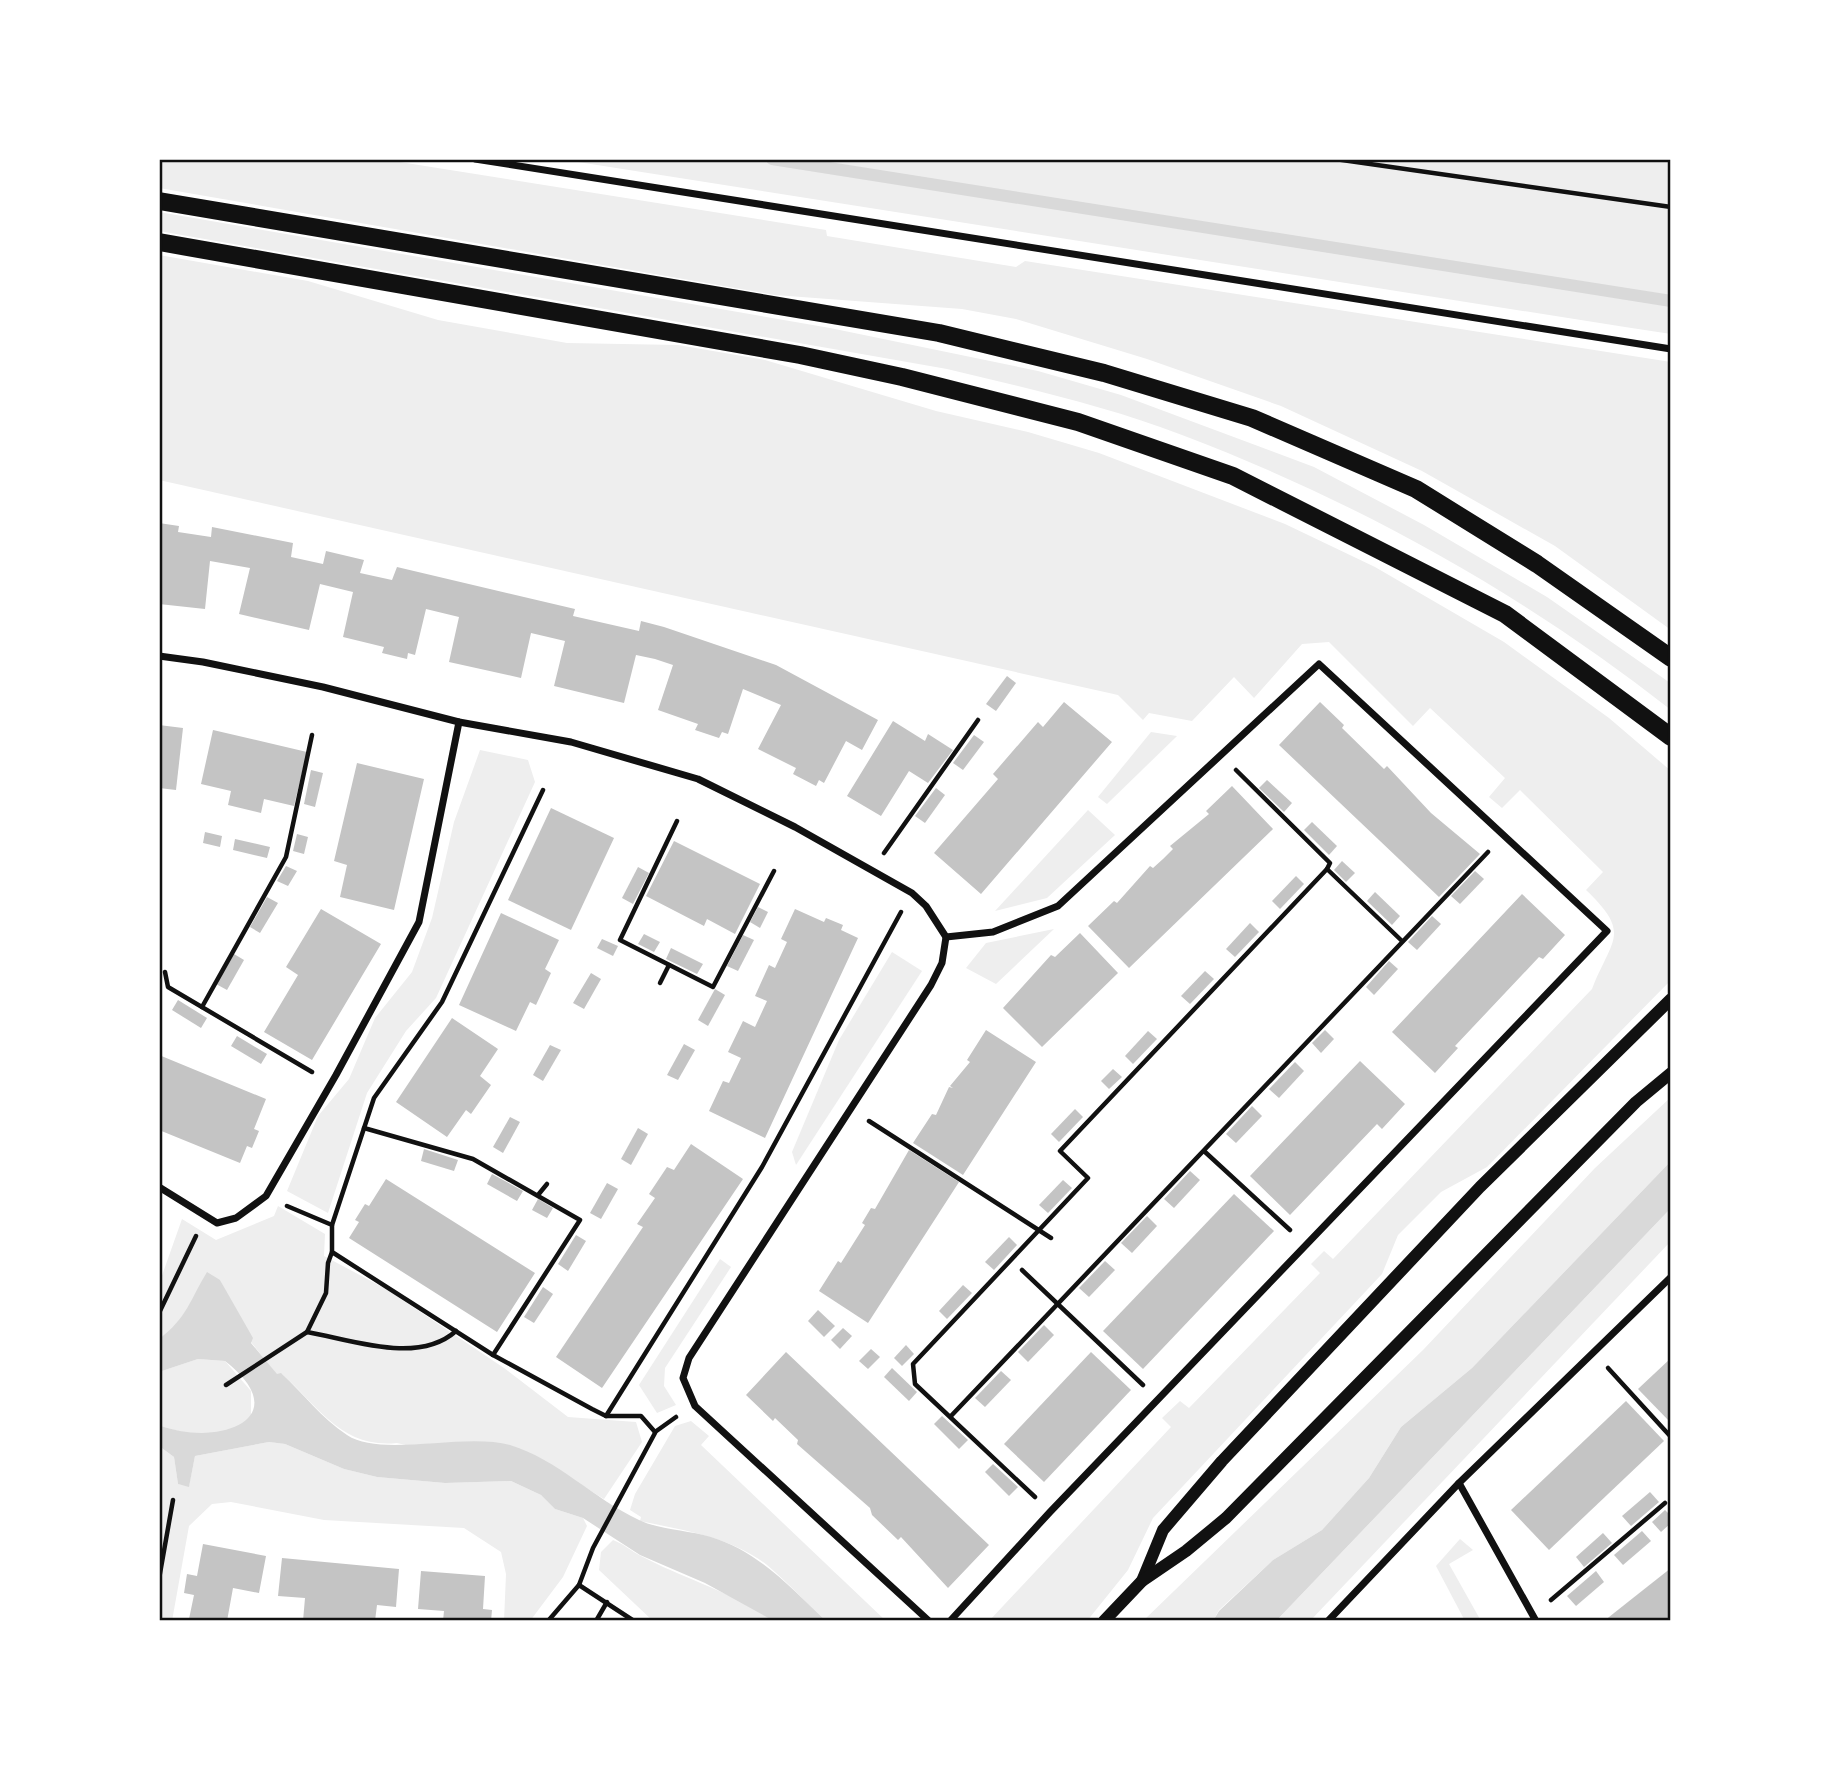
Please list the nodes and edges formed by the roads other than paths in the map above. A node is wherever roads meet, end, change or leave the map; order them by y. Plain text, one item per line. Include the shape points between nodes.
1 (475, 159) edge
2 (159, 201) edge
3 (159, 243) edge
4 (1671, 349) edge
5 (159, 656) edge
6 (1671, 658) edge
7 (459, 722) junction
8 (1671, 737) edge
9 (946, 937) junction
10 (1671, 999) edge
11 (1671, 1073) edge
12 (159, 1187) edge
13 (1671, 1277) edge
14 (1459, 1483) junction
15 (1142, 1581) junction
16 (1534, 1618) edge
17 (929, 1621) edge
18 (950, 1621) edge
19 (1104, 1621) edge
20 (1328, 1621) edge

1 - 4 street
2 - 6 main road via 939,333 1116,377 1252,418 1416,489 1537,564
3 - 8 main road via 800,355 1077,422 1233,475 1505,614
5 - 7 street via 323,687
7 - 9 street via 571,742 698,779 912,893
7 - 12 street via 419,922 265,1196 236,1219 217,1223
9 - 17 street via 942,963 931,985 690,1358 683,1378 695,1406
9 - 18 street via 993,932 1058,906 1319,664 1607,931
10 - 15 street via 1480,1187 1222,1461 1164,1530
11 - 15 street via 1636,1102 1226,1518
13 - 14 street
14 - 16 street
14 - 20 street
15 - 19 street

